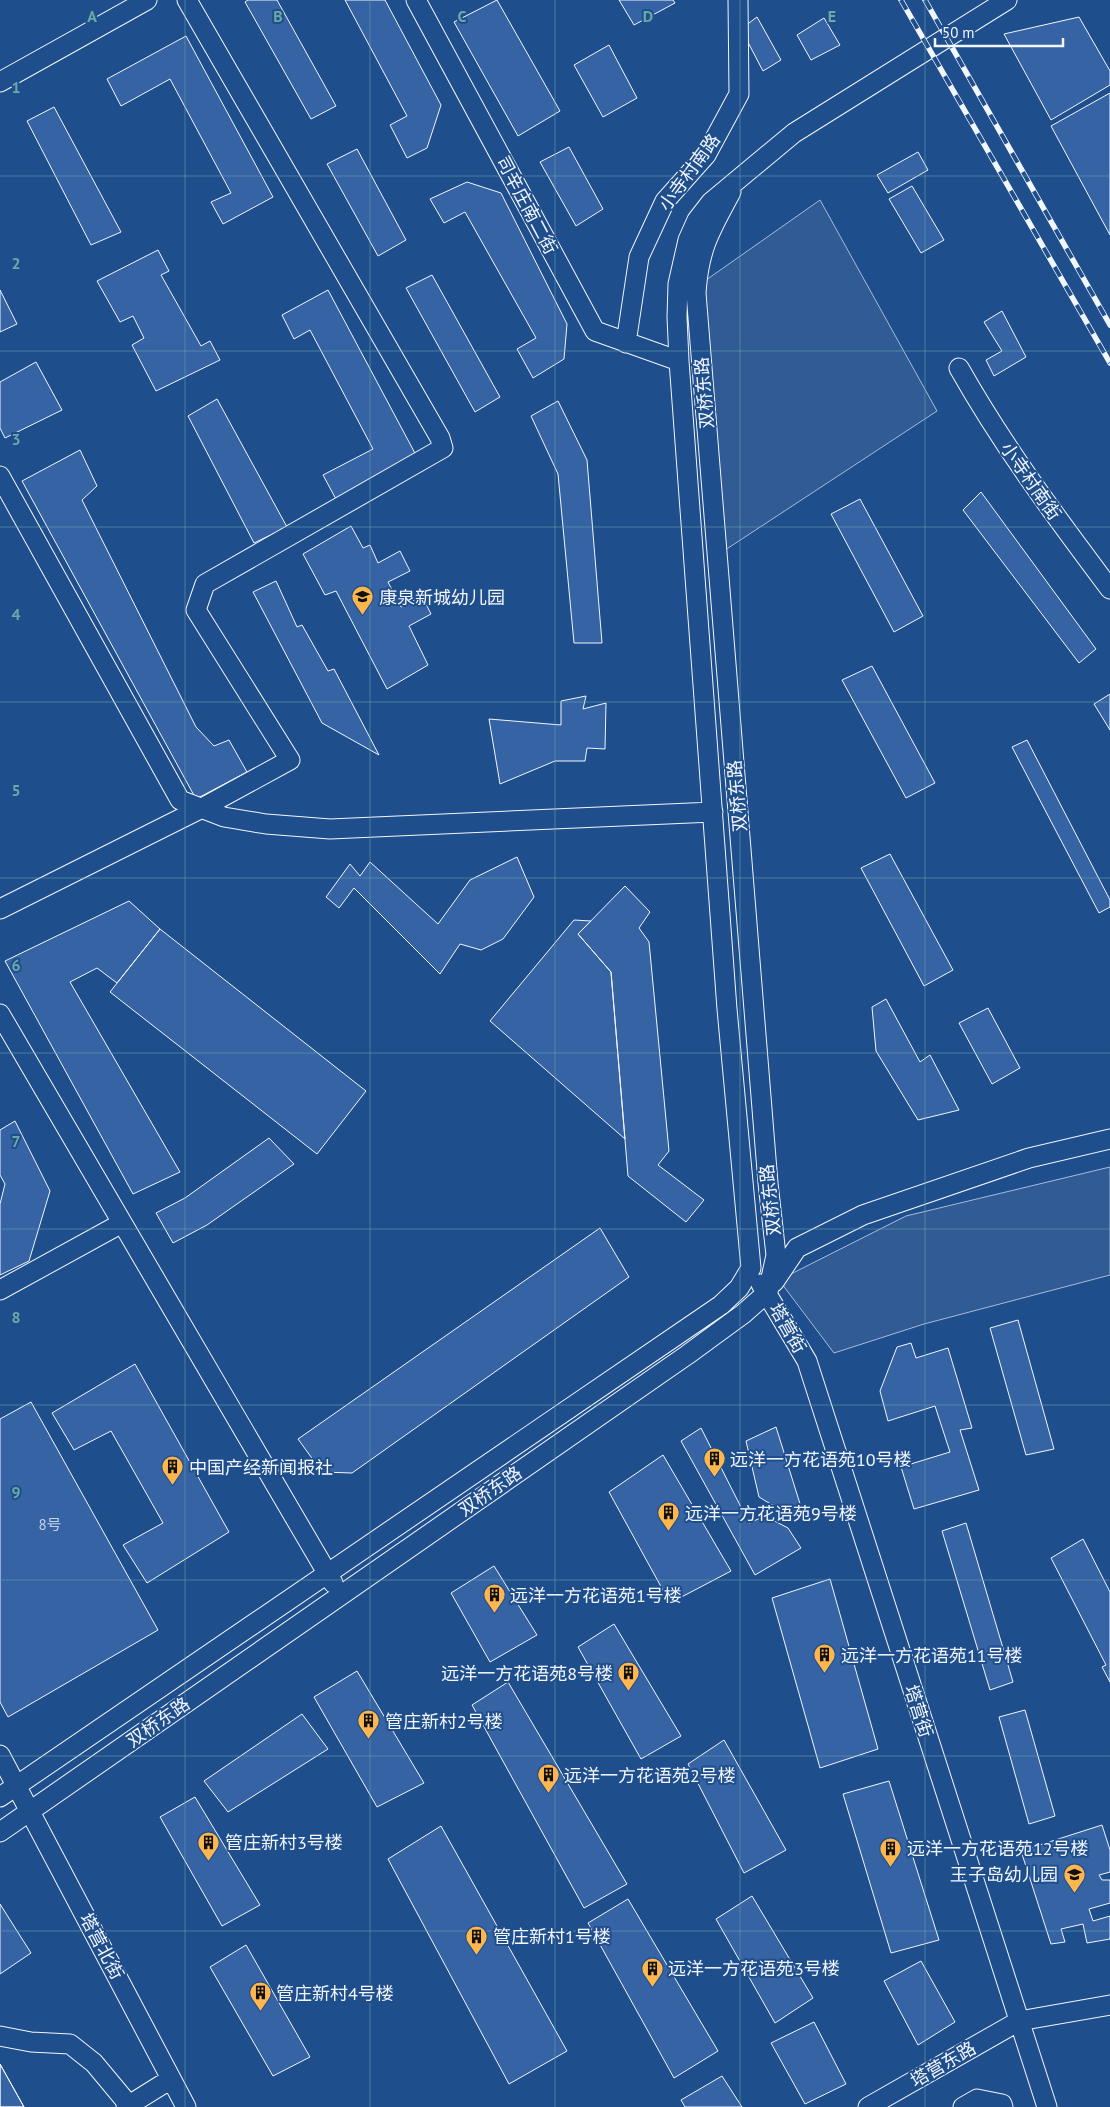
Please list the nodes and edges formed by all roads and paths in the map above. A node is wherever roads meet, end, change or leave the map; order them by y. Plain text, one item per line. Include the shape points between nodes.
1 (147, 0) edge
2 (187, 0) edge
3 (416, 0) edge
4 (738, 0) edge
5 (1006, 0) edge
6 (0, 82) edge
7 (738, 180) junction
8 (626, 343) junction
9 (680, 361) junction
10 (959, 368) dead end
11 (0, 476) edge
12 (1110, 589) edge
13 (202, 808) junction
14 (714, 812) junction
15 (0, 909) edge
16 (0, 1014) edge
17 (1110, 1139) edge
18 (122, 1224) junction
19 (750, 1268) junction
20 (0, 1290) edge
21 (768, 1292) junction
22 (328, 1573) junction
23 (340, 1595) junction
24 (0, 1755) edge
25 (17, 1785) junction
26 (0, 1798) edge
27 (31, 1811) junction
28 (0, 1832) edge
29 (1110, 2006) edge
30 (1019, 2021) junction
31 (0, 2036) edge
32 (171, 2079) junction
33 (128, 2106) edge
34 (186, 2107) edge
35 (868, 2107) edge
36 (963, 2107) edge
37 (1003, 2107) edge
38 (1047, 2107) edge

1 - 6 street
2 - 13 street via 443,448 205,584 196,610 290,760
3 - 8 street, 司辛庄南二街 via 595,331
4 - 8 street, 小寺村南路 via 739,94 706,155 665,201 642,249
5 - 7 street, 双桥东路 via 794,133
7 - 9 street, 双桥东路 via 711,202 697,220 688,240 678,284
7 - 21 street, 双桥东路 via 706,238 698,268 696,293 776,1255
8 - 9 street, 司辛庄南二街
9 - 14 street, 双桥东路
10 - 12 street, 小寺村南街 via 1020,466
11 - 13 street via 180,800
13 - 14 street via 224,818 330,829
13 - 15 street
14 - 19 street, 双桥东路 via 727,1009
16 - 18 street
17 - 21 street via 1029,1158 863,1215 797,1248
18 - 20 street
18 - 22 street
19 - 21 street, 塔营街
19 - 22 street, 双桥东路 via 739,1288 721,1305
21 - 23 street, 双桥东路 via 687,1355
21 - 30 street, 塔营街 via 807,1361
22 - 23 street
22 - 25 street, 双桥东路
23 - 27 street, 双桥东路
24 - 25 street, 塔营北街
25 - 26 street, 双桥东路
25 - 27 street, 塔营北街
27 - 28 street, 双桥东路
27 - 32 street, 塔营北街
29 - 30 street
30 - 35 street, 塔营东路
30 - 38 street, 塔营街
31 - 33 street via 70,2044 94,2063
32 - 33 street
32 - 34 street, 塔营北街
36 - 37 street via 977,2099 1002,2104

